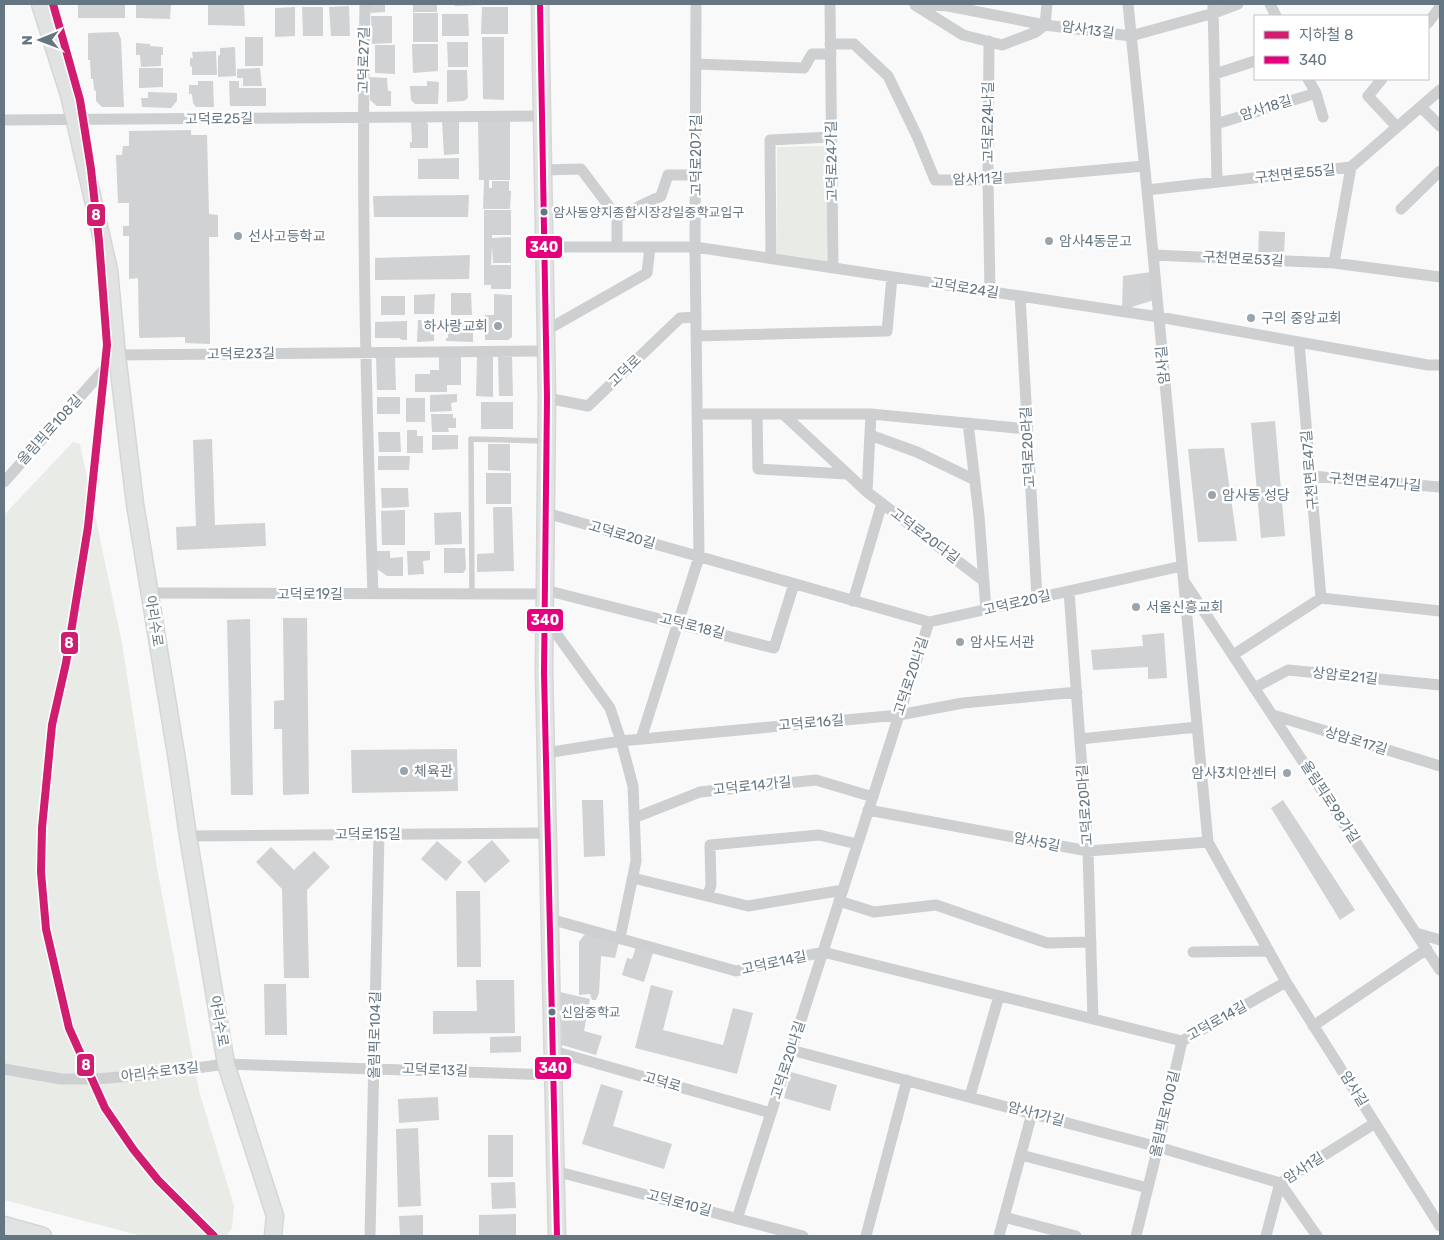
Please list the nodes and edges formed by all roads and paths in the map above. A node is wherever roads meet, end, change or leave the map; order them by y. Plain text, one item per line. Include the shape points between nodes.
1 (40, 4) edge
2 (365, 4) edge
3 (540, 4) edge
4 (696, 4) edge
5 (830, 4) edge
6 (913, 4) edge
7 (918, 4) edge
8 (1047, 4) edge
9 (1128, 4) edge
10 (1238, 4) edge
11 (1440, 7) edge
12 (1214, 8) edge
13 (1429, 22) edge
14 (1045, 25) junction
15 (1131, 36) junction
16 (989, 41) junction
17 (830, 49) junction
18 (1254, 61) edge
19 (696, 64) junction
20 (1215, 74) junction
21 (1309, 80) edge
22 (1381, 80) edge
23 (1440, 90) edge
24 (1316, 93) junction
25 (1421, 107) junction
26 (541, 116) junction
27 (363, 117) junction
28 (1323, 117) dead end
29 (4, 120) edge
30 (76, 120) junction
31 (1216, 124) junction
32 (1440, 126) edge
33 (1397, 127) junction
34 (831, 137) junction
35 (1144, 166) junction
36 (1351, 168) junction
37 (542, 170) junction
38 (1440, 170) edge
39 (696, 175) junction
40 (988, 180) junction
41 (1217, 182) junction
42 (1147, 190) junction
43 (1401, 209) dead end
44 (617, 217) junction
45 (543, 247) junction
46 (617, 247) junction
47 (650, 247) junction
48 (696, 247) junction
49 (1153, 254) junction
50 (771, 258) junction
51 (1334, 263) junction
52 (833, 268) junction
53 (892, 277) junction
54 (1440, 277) edge
55 (990, 292) junction
56 (1020, 296) junction
57 (1158, 317) junction
58 (696, 318) junction
59 (545, 331) junction
60 (696, 336) junction
61 (1299, 342) junction
62 (545, 351) junction
63 (365, 352) junction
64 (117, 355) junction
65 (1440, 366) edge
66 (547, 398) junction
67 (697, 414) junction
68 (757, 414) junction
69 (783, 414) junction
70 (871, 414) junction
71 (968, 423) junction
72 (1027, 429) junction
73 (870, 435) junction
74 (546, 441) junction
75 (847, 474) junction
76 (1311, 476) junction
77 (975, 480) junction
78 (4, 482) edge
79 (1440, 487) edge
80 (867, 492) junction
81 (882, 504) junction
82 (546, 513) junction
83 (699, 557) junction
84 (1182, 566) junction
85 (1183, 580) junction
86 (984, 581) junction
87 (794, 584) junction
88 (1069, 591) junction
89 (545, 592) junction
90 (149, 593) junction
91 (373, 594) junction
92 (472, 594) junction
93 (1037, 598) junction
94 (1321, 598) junction
95 (853, 601) junction
96 (986, 610) junction
97 (1440, 611) edge
98 (545, 618) junction
99 (678, 622) junction
100 (929, 622) junction
101 (1233, 655) junction
102 (1440, 685) edge
103 (1254, 688) junction
104 (1077, 692) junction
105 (899, 715) junction
106 (1273, 716) junction
107 (1197, 727) junction
108 (1080, 738) junction
109 (641, 739) junction
110 (622, 741) junction
111 (546, 752) junction
112 (1440, 766) edge
113 (873, 797) junction
114 (868, 810) junction
115 (634, 818) junction
116 (548, 833) junction
117 (379, 834) junction
118 (188, 836) junction
119 (1208, 842) junction
120 (857, 844) junction
121 (1088, 851) junction
122 (633, 878) junction
123 (708, 896) junction
124 (841, 896) junction
125 (550, 919) junction
126 (1416, 933) junction
127 (620, 938) junction
128 (1440, 940) edge
129 (1091, 942) junction
130 (1427, 949) junction
131 (823, 952) junction
132 (1193, 952) dead end
133 (1269, 952) junction
134 (1440, 970) edge
135 (1286, 982) junction
136 (999, 996) junction
137 (1093, 1019) junction
138 (1314, 1026) junction
139 (1182, 1040) junction
140 (791, 1050) junction
141 (552, 1051) junction
142 (226, 1064) junction
143 (374, 1068) junction
144 (4, 1069) edge
145 (553, 1075) junction
146 (907, 1080) junction
147 (970, 1096) junction
148 (771, 1113) junction
149 (1032, 1114) junction
150 (1375, 1123) junction
151 (1158, 1147) junction
152 (1021, 1155) junction
153 (555, 1171) junction
154 (1280, 1183) junction
155 (1148, 1188) junction
156 (1004, 1217) junction
157 (737, 1219) junction
158 (4, 1225) edge
159 (1440, 1226) edge
160 (43, 1236) edge
161 (273, 1236) edge
162 (370, 1236) edge
163 (556, 1236) edge
164 (802, 1236) edge
165 (866, 1236) edge
166 (998, 1236) edge
167 (1076, 1236) edge
168 (1136, 1236) edge
169 (1266, 1236) edge
170 (1317, 1236) edge

1 - 30 main road, 아리수로
2 - 27 street, 고덕로27길
3 - 26 main road
4 - 19 street, 고덕로20가길
5 - 17 street, 고덕로24가길
6 - 16 street, 암사13길 via 963,35
7 - 14 street, 암사13길 via 948,6
8 - 14 street
9 - 15 street, 암사길
10 - 12 street
11 - 13 street
12 - 15 street
12 - 20 street
14 - 15 street, 암사13길
14 - 16 street, 암사13길 via 1036,32 1002,45
15 - 35 street, 암사길
16 - 40 street, 고덕로24나길
17 - 19 street via 812,54 804,68
17 - 34 street, 고덕로24가길
17 - 40 street, 암사11길 via 854,44 888,76 918,136 935,180
18 - 20 street
19 - 39 street, 고덕로20가길
20 - 31 street
21 - 24 street
22 - 33 street via 1368,96
23 - 25 street, 구천면로55길
24 - 28 street
24 - 31 street, 암사18길
25 - 32 street
25 - 33 street, 구천면로55길
26 - 27 street, 고덕로25길
26 - 37 main road
27 - 30 street, 고덕로25길
27 - 63 street
29 - 30 street, 고덕로25길
30 - 64 main road, 아리수로 via 109,270
31 - 41 street
33 - 36 street, 구천면로55길
34 - 50 street via 770,140
34 - 52 street, 고덕로24가길
35 - 40 street, 암사11길
35 - 42 street, 암사길
36 - 41 street, 구천면로55길
36 - 51 street
37 - 44 street via 581,169
37 - 45 main road
38 - 43 street
39 - 44 street via 668,175 661,196
39 - 48 street, 고덕로20가길
40 - 55 street, 고덕로24나길
41 - 42 street, 구천면로55길
42 - 49 street, 암사길
44 - 46 street
45 - 46 street, 고덕로24길
45 - 59 main road
46 - 47 street, 고덕로24길
47 - 48 street, 고덕로24길
47 - 59 street via 647,273
48 - 50 street, 고덕로24길
48 - 58 street, 고덕로20가길
49 - 51 street, 구천면로53길
49 - 57 street, 암사길
50 - 52 street, 고덕로24길
51 - 54 street, 구천면로53길
52 - 53 street, 고덕로24길
53 - 55 street, 고덕로24길
53 - 60 street via 886,331
55 - 56 street, 고덕로24길
56 - 57 street, 고덕로24길
56 - 72 street, 고덕로20라길
57 - 61 street
57 - 84 street, 암사길
58 - 60 street, 고덕로20가길
58 - 66 street, 고덕로 via 680,318 588,406
59 - 62 main road
60 - 67 street, 고덕로20가길
61 - 65 street
61 - 76 street, 구천면로47길
62 - 63 street, 고덕로23길
62 - 66 main road
63 - 64 street, 고덕로23길
63 - 91 street
64 - 78 street, 올림픽로108길
64 - 90 main road, 아리수로
66 - 74 main road
67 - 68 street
67 - 83 street, 고덕로20가길
68 - 69 street
68 - 75 street via 758,469
69 - 70 street
69 - 75 street, 고덕로20다길
70 - 71 street
70 - 73 street
71 - 72 street
71 - 77 street, 고덕로20다길
72 - 93 street, 고덕로20라길
73 - 77 street via 917,452
73 - 80 street
74 - 82 main road
74 - 92 lane via 471,439
75 - 80 street, 고덕로20다길
76 - 79 street, 구천면로47나길
76 - 94 street, 구천면로47길
77 - 86 street, 고덕로20다길
80 - 81 street, 고덕로20다길
81 - 86 street, 고덕로20다길
81 - 95 street
82 - 83 street, 고덕로20길
82 - 89 main road
83 - 87 street, 고덕로20길
83 - 99 street
84 - 85 street, 암사길
84 - 88 street, 고덕로20길
85 - 101 street, 올림픽로98가길
85 - 107 street, 암사길
86 - 96 street, 고덕로20다길
87 - 95 street, 고덕로20길
87 - 99 street, 고덕로18길 via 774,648
88 - 93 street, 고덕로20길
88 - 104 street, 고덕로20마길
89 - 92 street, 고덕로19길
89 - 98 main road
89 - 99 street, 고덕로18길
90 - 91 street, 고덕로19길
90 - 118 main road, 아리수로
91 - 92 street, 고덕로19길
93 - 96 street, 고덕로20길
94 - 97 street
94 - 101 street
95 - 100 street, 고덕로20길
96 - 100 street, 고덕로20길
98 - 110 street via 610,708
98 - 111 main road
99 - 109 street
100 - 105 street, 고덕로20나길
101 - 103 street, 올림픽로98가길
102 - 103 street, 상암로21길 via 1288,670
103 - 106 street, 올림픽로98가길
104 - 105 street, 고덕로16길 via 964,704
104 - 108 street, 고덕로20마길
105 - 109 street, 고덕로16길
105 - 113 street, 고덕로20나길
106 - 112 street, 상암로17길
106 - 126 street, 올림픽로98가길
107 - 108 street
107 - 119 street, 암사길
108 - 121 street, 고덕로20마길
109 - 110 street, 고덕로16길
110 - 111 street, 고덕로16길
110 - 115 street via 632,786
111 - 116 main road
113 - 114 street, 고덕로20나길
113 - 115 street, 고덕로14가길 via 816,780 700,792
114 - 120 street, 고덕로20나길
114 - 121 street, 암사5길
115 - 122 street via 636,861
116 - 117 street, 고덕로15길
116 - 125 main road
117 - 118 street, 고덕로15길
117 - 143 street, 올림픽로104길
118 - 142 main road, 아리수로
119 - 121 street, 암사5길
119 - 133 street, 암사길
120 - 123 street via 819,835 710,845 711,885
120 - 124 street, 고덕로20나길
121 - 129 street, 고덕로20마길
122 - 123 street
122 - 127 street
123 - 124 street via 748,906
124 - 129 street via 874,912 936,905 1047,943
124 - 131 street, 고덕로20나길
125 - 127 street, 고덕로14길
125 - 141 main road
126 - 128 street
126 - 130 street, 올림픽로98가길
127 - 131 street, 고덕로14길 via 736,971
129 - 137 street, 고덕로20마길
130 - 134 street, 올림픽로98가길
130 - 138 street
131 - 136 street, 고덕로14길
131 - 140 street, 고덕로20나길
132 - 133 street
133 - 135 street, 암사길
135 - 138 street, 암사길
135 - 139 street, 고덕로14길
136 - 137 street, 고덕로14길
136 - 147 street
137 - 139 street, 고덕로14길
138 - 150 street, 암사길
139 - 151 street, 올림픽로100길
140 - 146 street, 암사1가길
140 - 148 street, 고덕로20나길
141 - 145 main road
141 - 148 street, 고덕로
142 - 143 street, 고덕로13길
142 - 144 street, 아리수로13길 via 96,1079 61,1079
142 - 161 main road, 아리수로 via 275,1216
143 - 145 street, 고덕로13길
143 - 162 street, 올림픽로104길
145 - 153 main road
146 - 147 street, 암사1가길
146 - 165 street
147 - 149 street, 암사1가길
148 - 157 street, 고덕로20나길
149 - 151 street, 암사1가길
149 - 152 street
150 - 154 street, 암사1길
150 - 159 street, 암사길
151 - 154 street, 암사1가길
151 - 155 street, 올림픽로100길
152 - 155 street
152 - 156 street
153 - 157 street, 고덕로10길
153 - 163 main road
154 - 169 street, 암사1길
154 - 170 street
155 - 168 street, 올림픽로100길
156 - 166 street
156 - 167 street
157 - 164 street, 고덕로10길
158 - 160 main road

